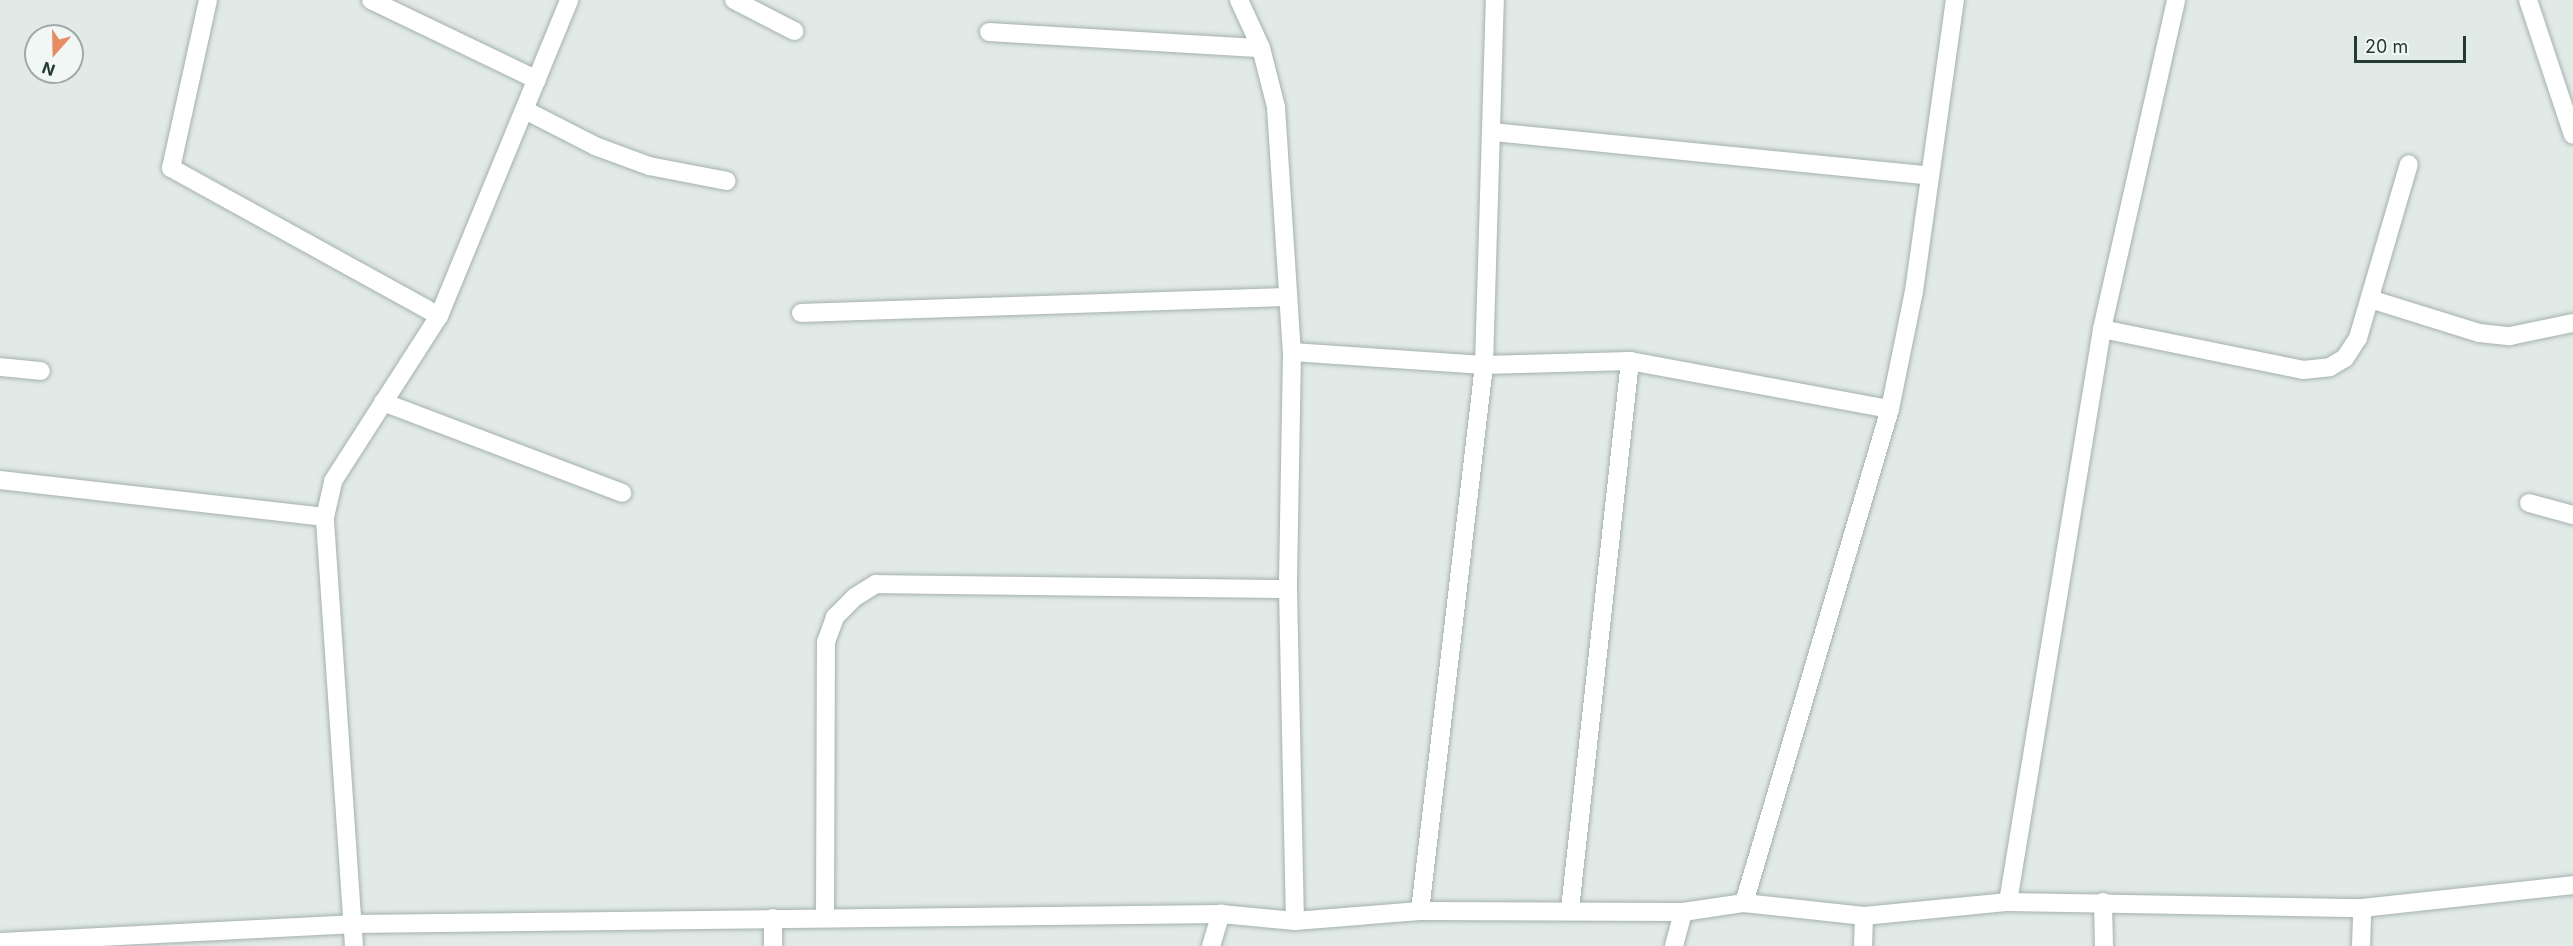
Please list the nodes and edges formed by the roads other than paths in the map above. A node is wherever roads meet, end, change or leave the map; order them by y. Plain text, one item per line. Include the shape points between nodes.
1 (208, 0) edge
2 (371, 0) edge
3 (569, 0) edge
4 (734, 0) edge
5 (1239, 0) edge
6 (1495, 0) edge
7 (1955, 0) edge
8 (2176, 0) edge
9 (2528, 0) edge
10 (794, 31) dead end
11 (989, 32) dead end
12 (1260, 48) junction
13 (537, 80) junction
14 (525, 110) junction
15 (1493, 132) junction
16 (2573, 135) edge
17 (2409, 164) dead end
18 (1927, 175) junction
19 (727, 181) dead end
20 (1285, 297) junction
21 (2370, 299) junction
22 (801, 313) dead end
23 (439, 316) junction
24 (2573, 323) edge
25 (2102, 329) junction
26 (1292, 352) junction
27 (1630, 362) junction
28 (1484, 365) junction
29 (0, 367) edge
30 (41, 371) dead end
31 (383, 402) junction
32 (1890, 409) junction
33 (0, 480) edge
34 (622, 494) dead end
35 (2529, 503) dead end
36 (2573, 515) edge
37 (325, 517) junction
38 (1287, 588) junction
39 (2573, 885) edge
40 (2008, 902) junction
41 (2103, 902) junction
42 (1744, 903) junction
43 (2362, 908) junction
44 (1570, 909) junction
45 (1420, 911) junction
46 (1683, 912) junction
47 (1221, 914) junction
48 (1864, 916) junction
49 (773, 918) junction
50 (825, 918) junction
51 (1295, 921) junction
52 (353, 924) junction
53 (102, 941) edge
54 (0, 942) edge
55 (354, 946) edge
56 (773, 946) edge
57 (1211, 946) edge
58 (1674, 946) edge
59 (1863, 946) edge
60 (2104, 946) edge
61 (2361, 946) edge

1 - 23 street via 171,168
2 - 13 street
3 - 13 street
4 - 10 street
5 - 12 street
6 - 15 street
7 - 18 street
8 - 25 street
9 - 16 street
11 - 12 street
12 - 20 street via 1276,107
13 - 14 street
14 - 19 street via 595,146 649,166
14 - 23 street
15 - 18 street
15 - 28 street
17 - 21 street
18 - 32 street via 1914,291
20 - 22 street
20 - 26 street
21 - 24 street via 2480,333 2510,336
21 - 25 street via 2358,338 2345,358 2331,367 2303,370
23 - 31 street
25 - 40 street
26 - 28 street
26 - 38 street
27 - 28 street
27 - 32 street
27 - 44 street
28 - 45 street
29 - 30 street
31 - 34 street
31 - 37 street via 333,481
32 - 42 street
33 - 37 street
35 - 36 street
37 - 52 street
38 - 50 street via 876,584 855,597 835,617 826,642
38 - 51 street
39 - 43 street
40 - 41 street
40 - 48 street
41 - 43 street
41 - 60 street
42 - 46 street
42 - 48 street
43 - 61 street
44 - 45 street
44 - 46 street
45 - 51 street
46 - 58 street
47 - 50 street
47 - 51 street
47 - 57 street
48 - 59 street
49 - 50 street
49 - 52 street
49 - 56 street
52 - 53 street
52 - 55 street
53 - 54 street

